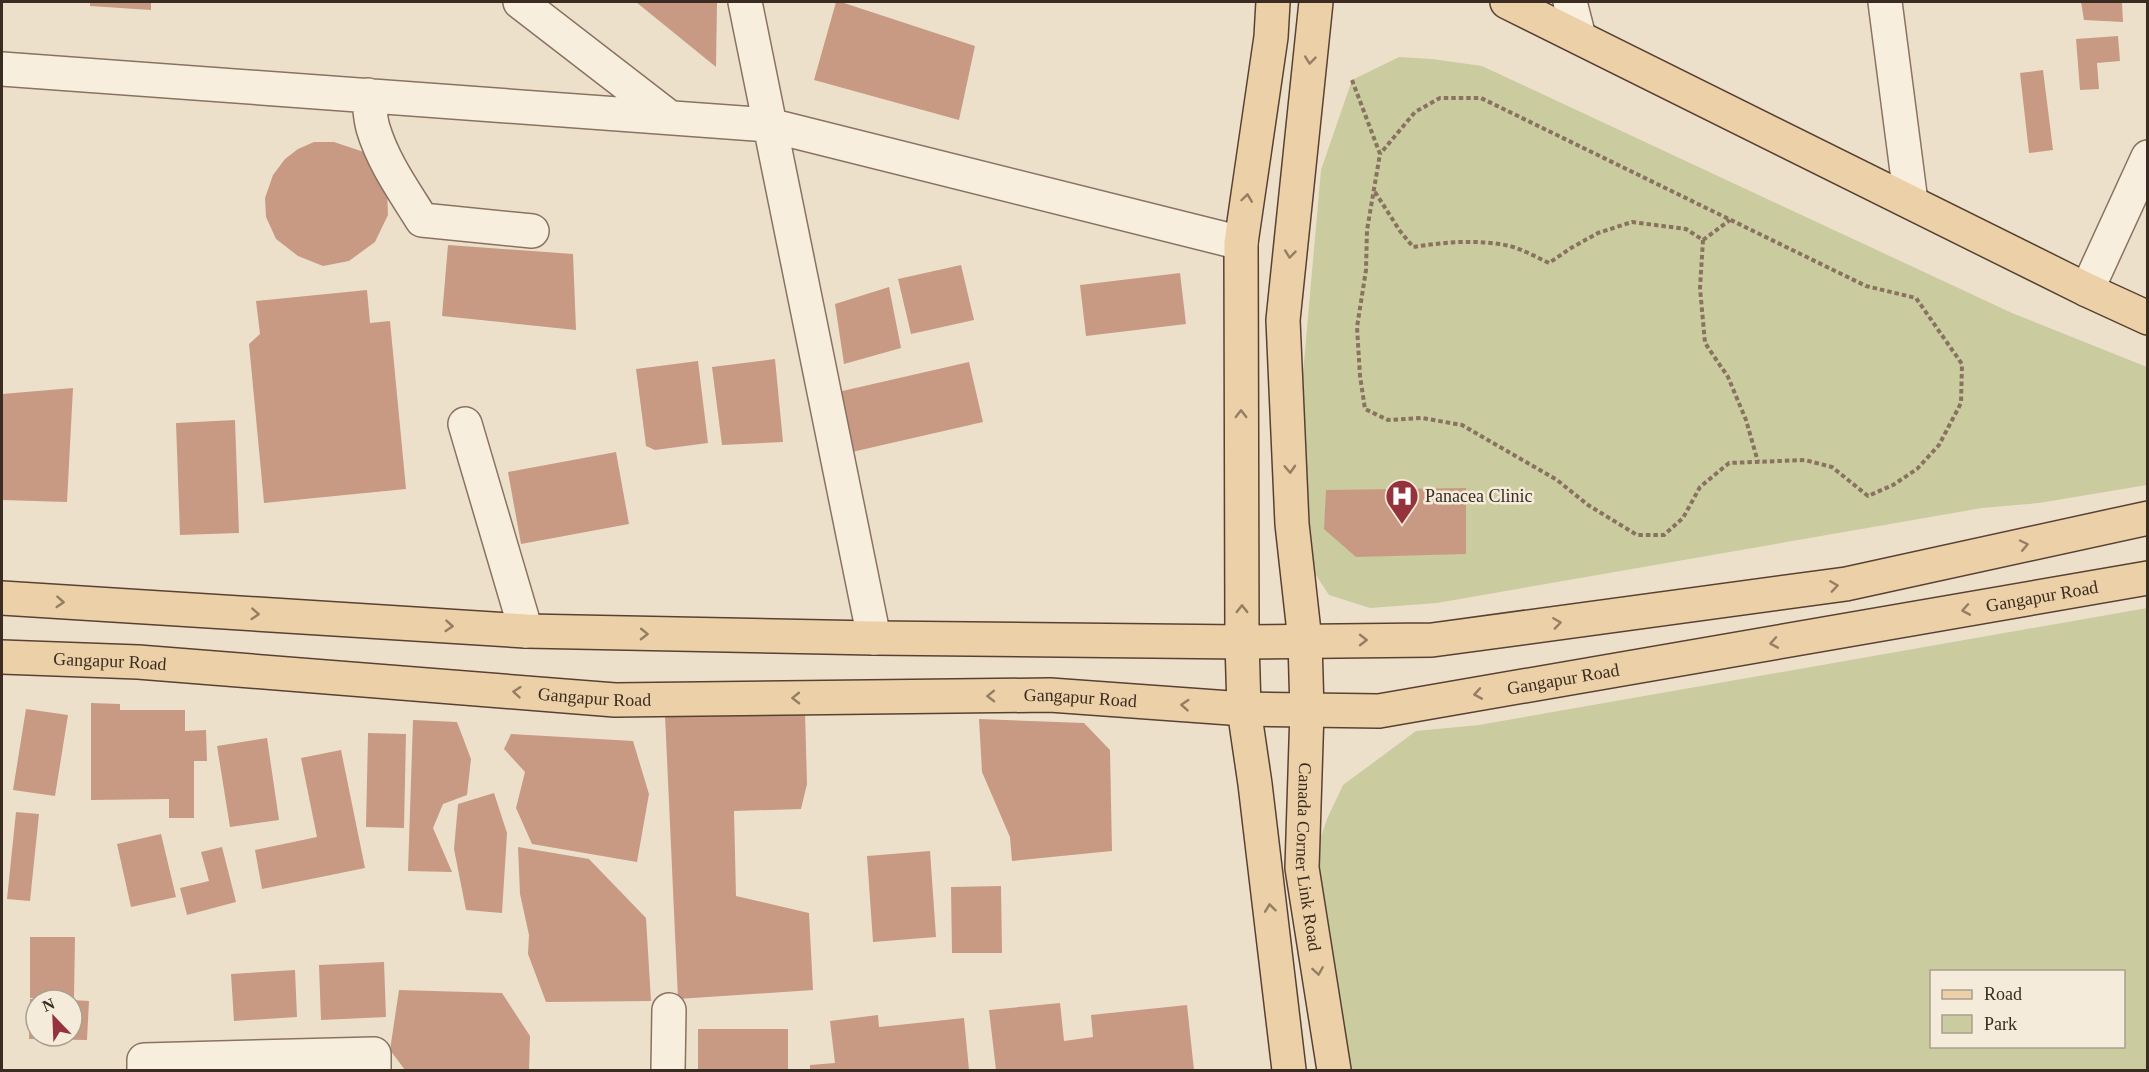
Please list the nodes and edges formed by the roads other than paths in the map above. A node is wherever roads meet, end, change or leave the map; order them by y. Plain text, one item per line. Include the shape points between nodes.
1 (520, 2) edge
2 (745, 2) edge
3 (1273, 2) edge
4 (1316, 2) edge
5 (1507, 2) edge
6 (1570, 2) edge
7 (1885, 2) edge
8 (1579, 38) junction
9 (2, 69) edge
10 (368, 95) junction
11 (669, 117) junction
12 (769, 125) junction
13 (2148, 158) edge
14 (1911, 202) junction
15 (532, 231) dead end
16 (1241, 243) junction
17 (2087, 290) junction
18 (2148, 318) edge
19 (465, 424) dead end
20 (2148, 518) edge
21 (2148, 578) edge
22 (2, 598) edge
23 (526, 631) junction
24 (874, 638) junction
25 (1305, 641) junction
26 (1242, 642) junction
27 (2, 657) edge
28 (1244, 709) junction
29 (1307, 711) junction
30 (669, 1010) dead end
31 (144, 1071) edge
32 (374, 1071) edge
33 (668, 1071) edge
34 (1289, 1071) edge
35 (1334, 1071) edge

1 - 11 street
2 - 12 street
16 -> 3 main road
4 -> 25 main road, Canada Corner Link Road via 1283,320 1292,524
5 - 8 main road
6 - 8 street
7 - 14 street
8 - 14 main road
9 - 10 street
10 - 11 street
10 - 15 street via 373,127 384,155 422,220
11 - 12 street
12 - 16 street
12 - 24 street
13 - 17 street
14 - 17 main road
26 -> 16 main road
17 - 18 main road
19 - 23 street
25 -> 20 main road via 1432,640 1846,584
21 -> 29 main road, Gangapur Road via 1379,711
22 -> 23 main road
23 -> 24 main road
24 - 26 main road
25 - 26 main road
25 - 29 main road, Canada Corner Link Road
26 - 28 main road
28 -> 27 main road, Gangapur Road via 1050,695 615,700 138,662
28 - 29 main road, Gangapur Road
34 -> 28 main road
29 -> 35 main road, Canada Corner Link Road via 1302,868
30 - 33 street
31 - 32 street via 144,1060 374,1054

